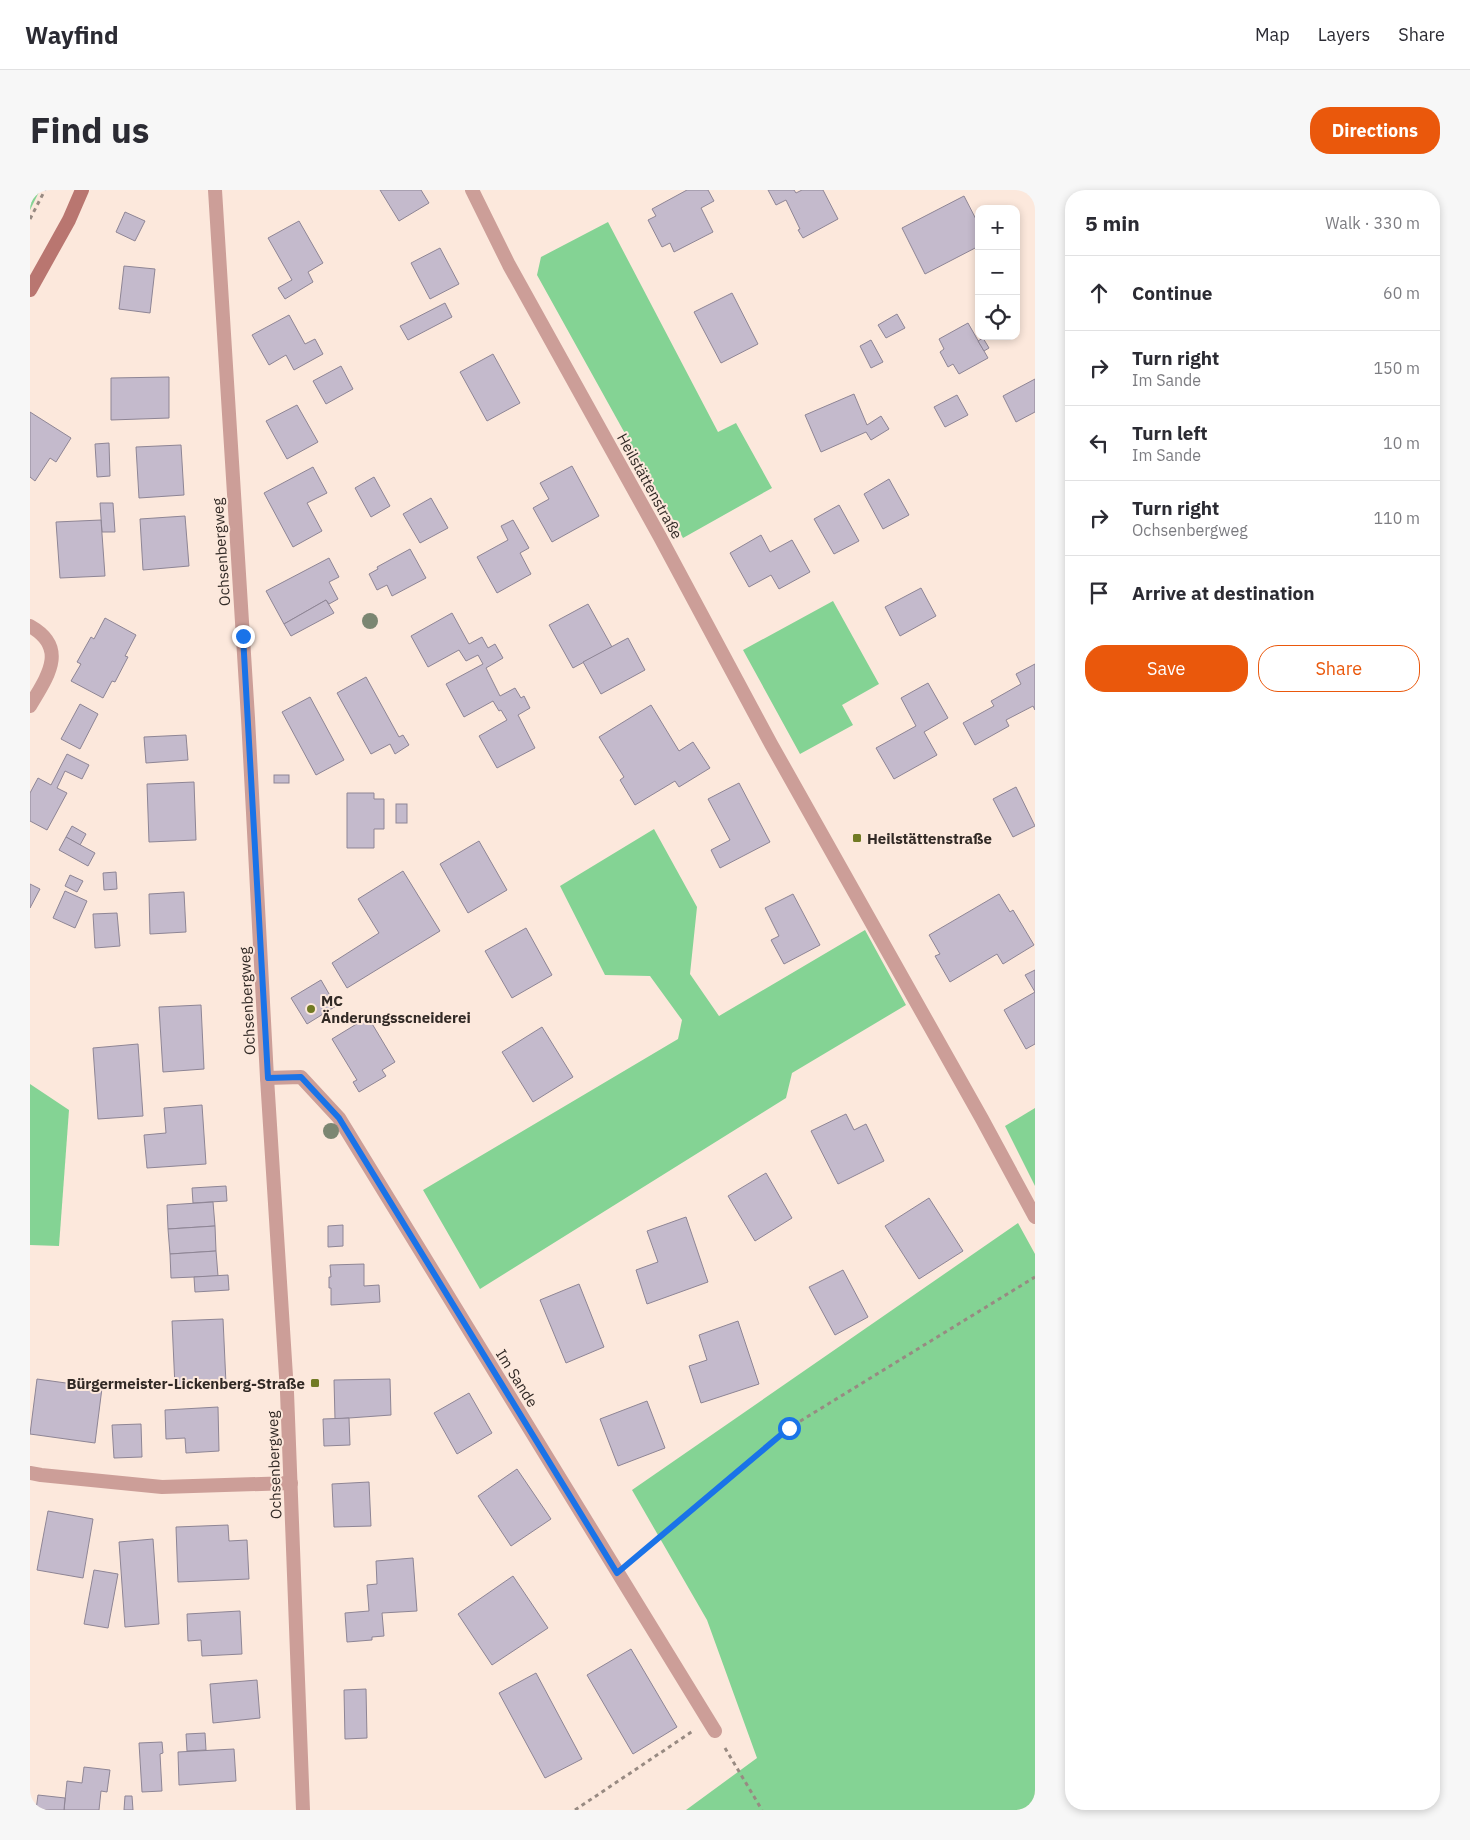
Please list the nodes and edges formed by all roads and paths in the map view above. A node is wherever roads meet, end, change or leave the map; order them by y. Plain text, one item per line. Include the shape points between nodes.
1 (45, 190) edge
2 (82, 190) edge
3 (215, 190) edge
4 (472, 190) edge
5 (30, 219) edge
6 (30, 290) edge
7 (30, 626) edge
8 (30, 706) edge
9 (268, 1078) junction
10 (1035, 1217) edge
11 (1035, 1277) edge
12 (30, 1473) edge
13 (291, 1483) junction
14 (617, 1573) junction
15 (712, 1726) junction
16 (303, 1810) edge
17 (575, 1810) edge
18 (762, 1810) edge

1 - 5 path
2 - 6 main road
3 - 9 street, Ochsenbergweg
4 - 10 street, Heilstättenstraße via 509,265 771,744
7 - 8 street via 41,632 52,650 51,669
9 - 13 street, Ochsenbergweg
9 - 14 street, Im Sande via 301,1077 339,1118
11 - 14 path via 789,1428
12 - 13 street via 162,1487
13 - 16 street, Ochsenbergweg
14 - 15 street, Im Sande
15 - 17 path
15 - 18 path

